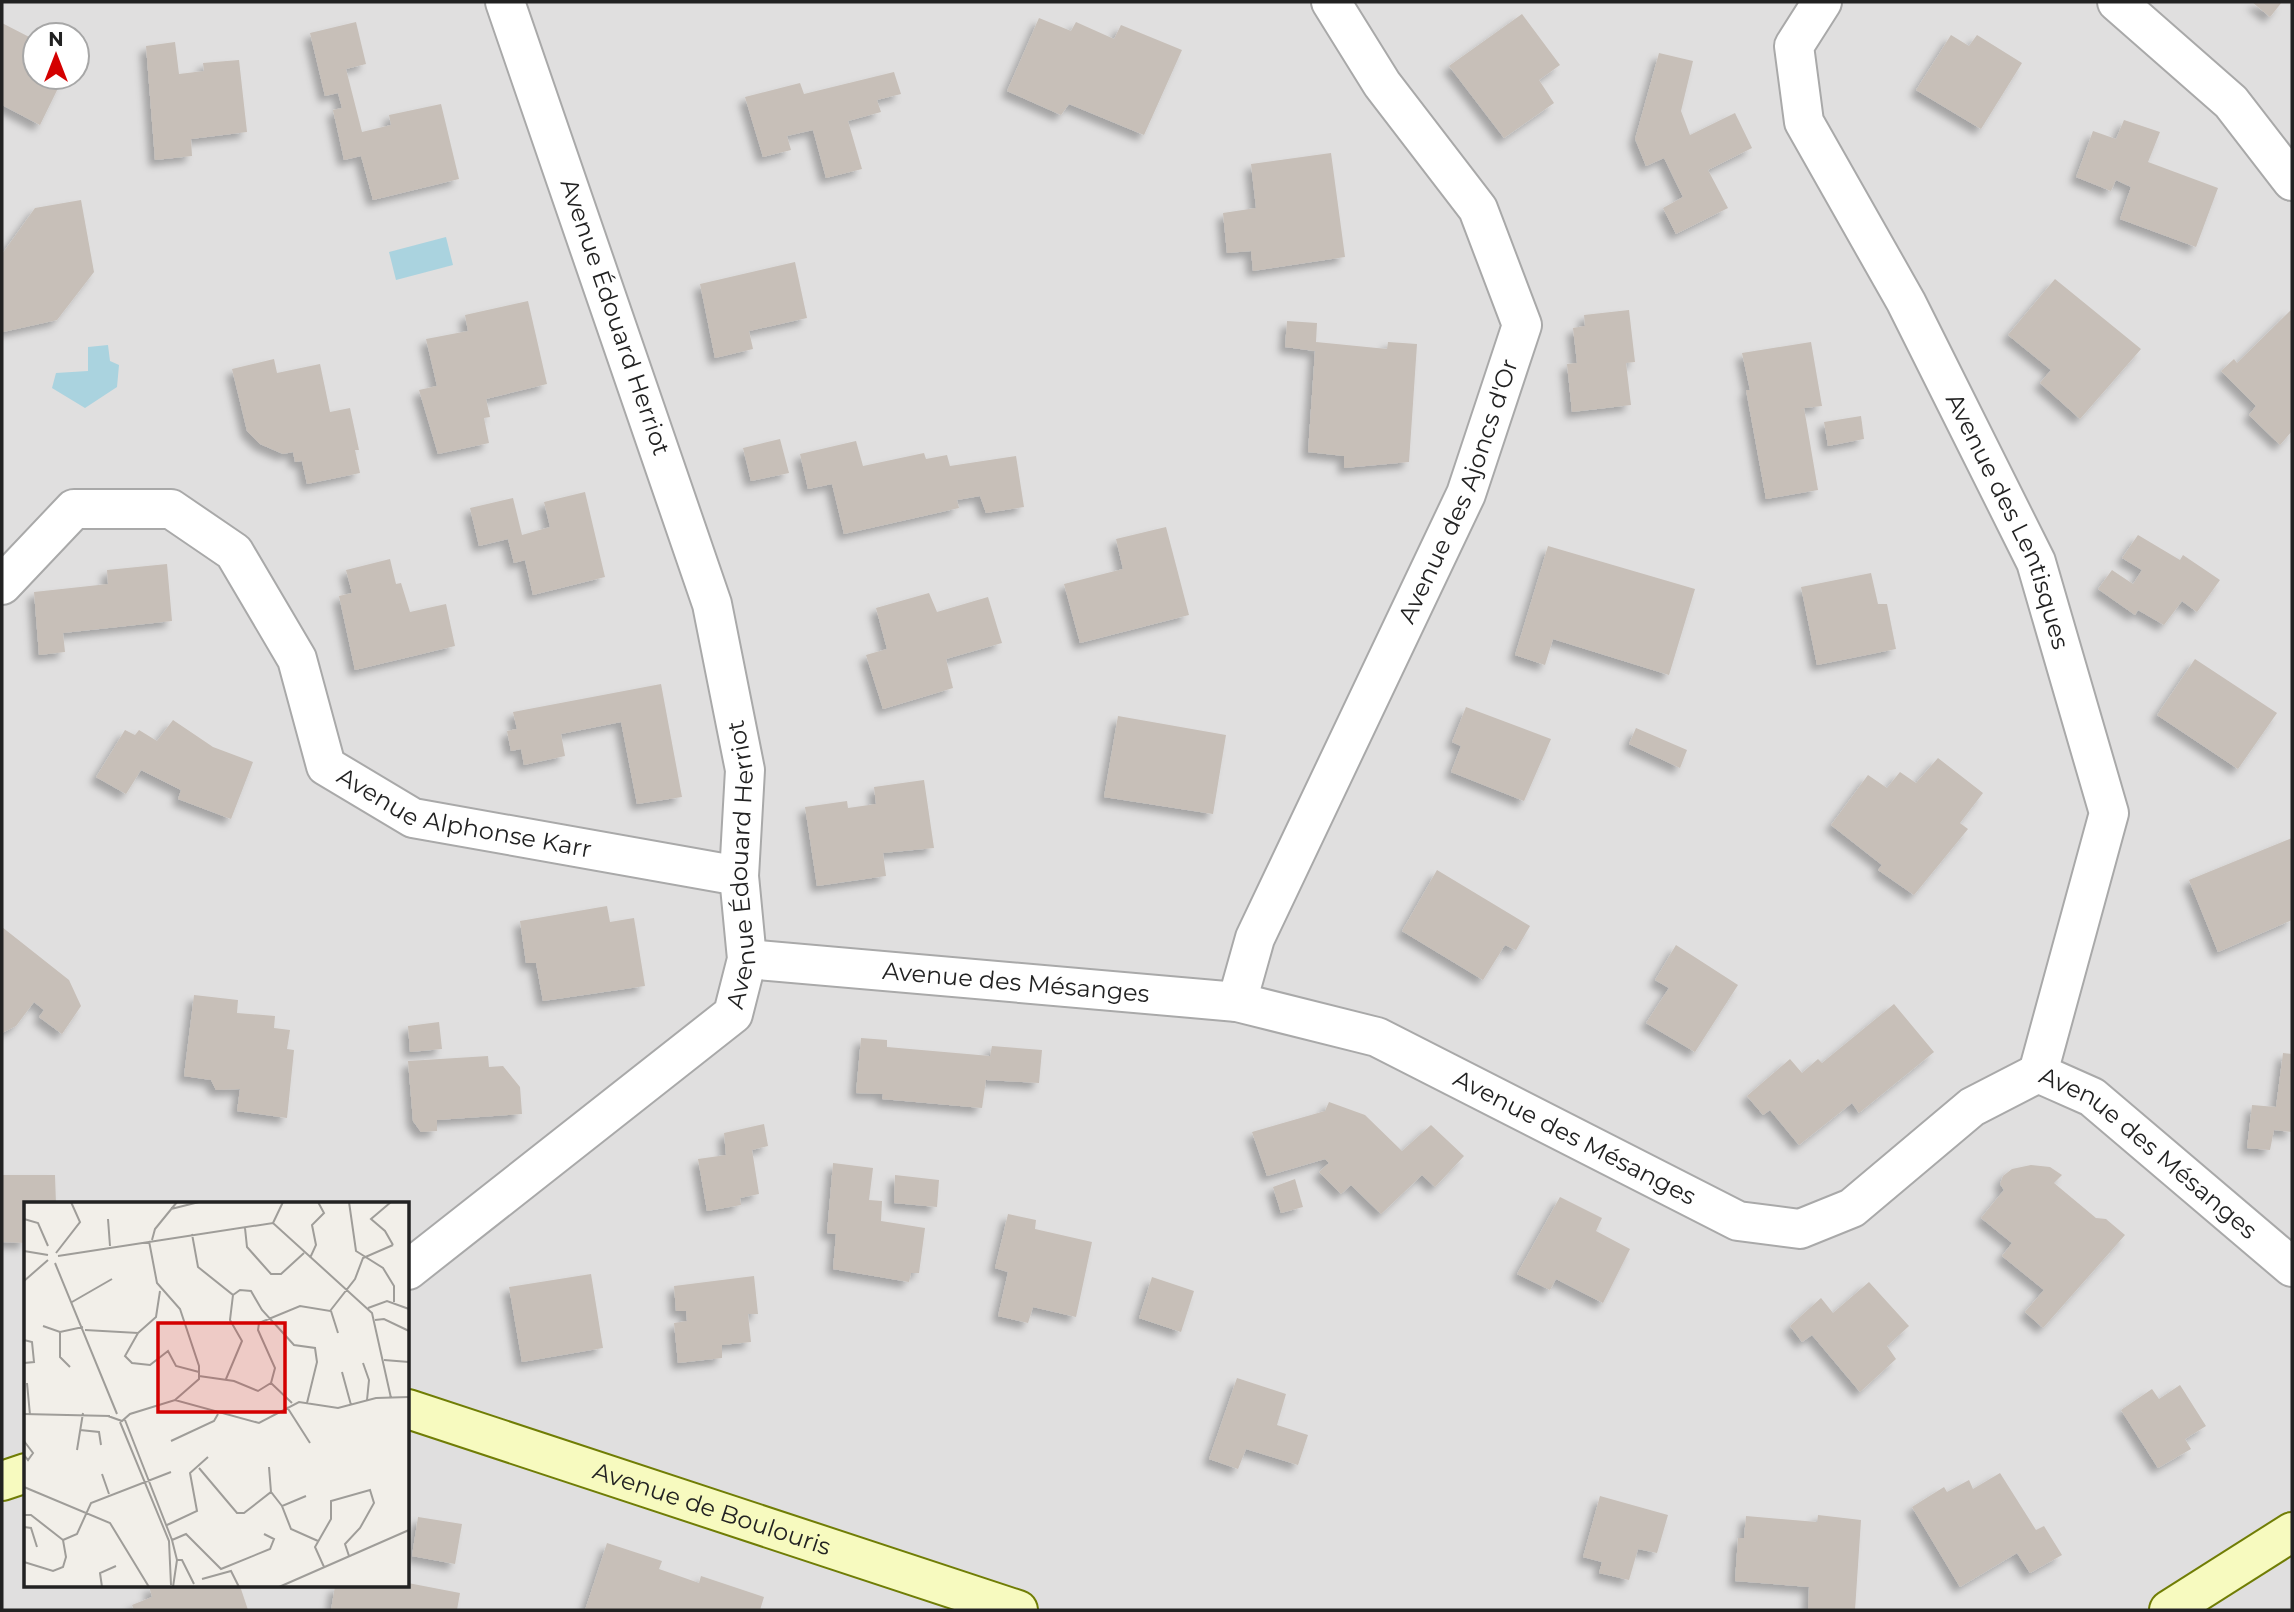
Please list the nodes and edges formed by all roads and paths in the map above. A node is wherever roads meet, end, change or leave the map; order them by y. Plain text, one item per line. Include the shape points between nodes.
1 (505, 2) edge
2 (1331, 2) edge
3 (1822, 2) edge
4 (2117, 2) edge
5 (2292, 181) edge
6 (2, 585) edge
7 (739, 877) junction
8 (747, 959) junction
9 (1237, 1002) junction
10 (2038, 1073) junction
11 (2292, 1267) edge
12 (410, 1268) edge
13 (410, 1410) edge
14 (24, 1474) edge
15 (2, 1481) edge
16 (2292, 1532) edge
17 (1018, 1610) edge
18 (2169, 1610) edge

1 - 7 street, Avenue Édouard Herriot via 712,604 745,769
2 - 9 street, Avenue des Ajoncs d'Or via 1382,83 1478,209 1522,325 1466,494 1255,938
3 - 10 street, Avenue des Lentisques via 1794,46 1804,121 1906,302 2036,562 2109,813
4 - 5 street via 2231,102
6 - 7 street, Avenue Alphonse Karr via 74,509 171,509 234,552 297,659 326,766 413,818
7 - 8 street, Avenue Édouard Herriot
8 - 9 street, Avenue des Mésanges
8 - 12 street, Avenue Édouard Herriot via 733,1014
9 - 10 street, Avenue des Mésanges via 1377,1037 1738,1221 1800,1229 1852,1208 1972,1107
10 - 11 street, Avenue des Mésanges via 2092,1097
13 - 17 street, Avenue de Boulouris
14 - 15 street
16 - 18 street

